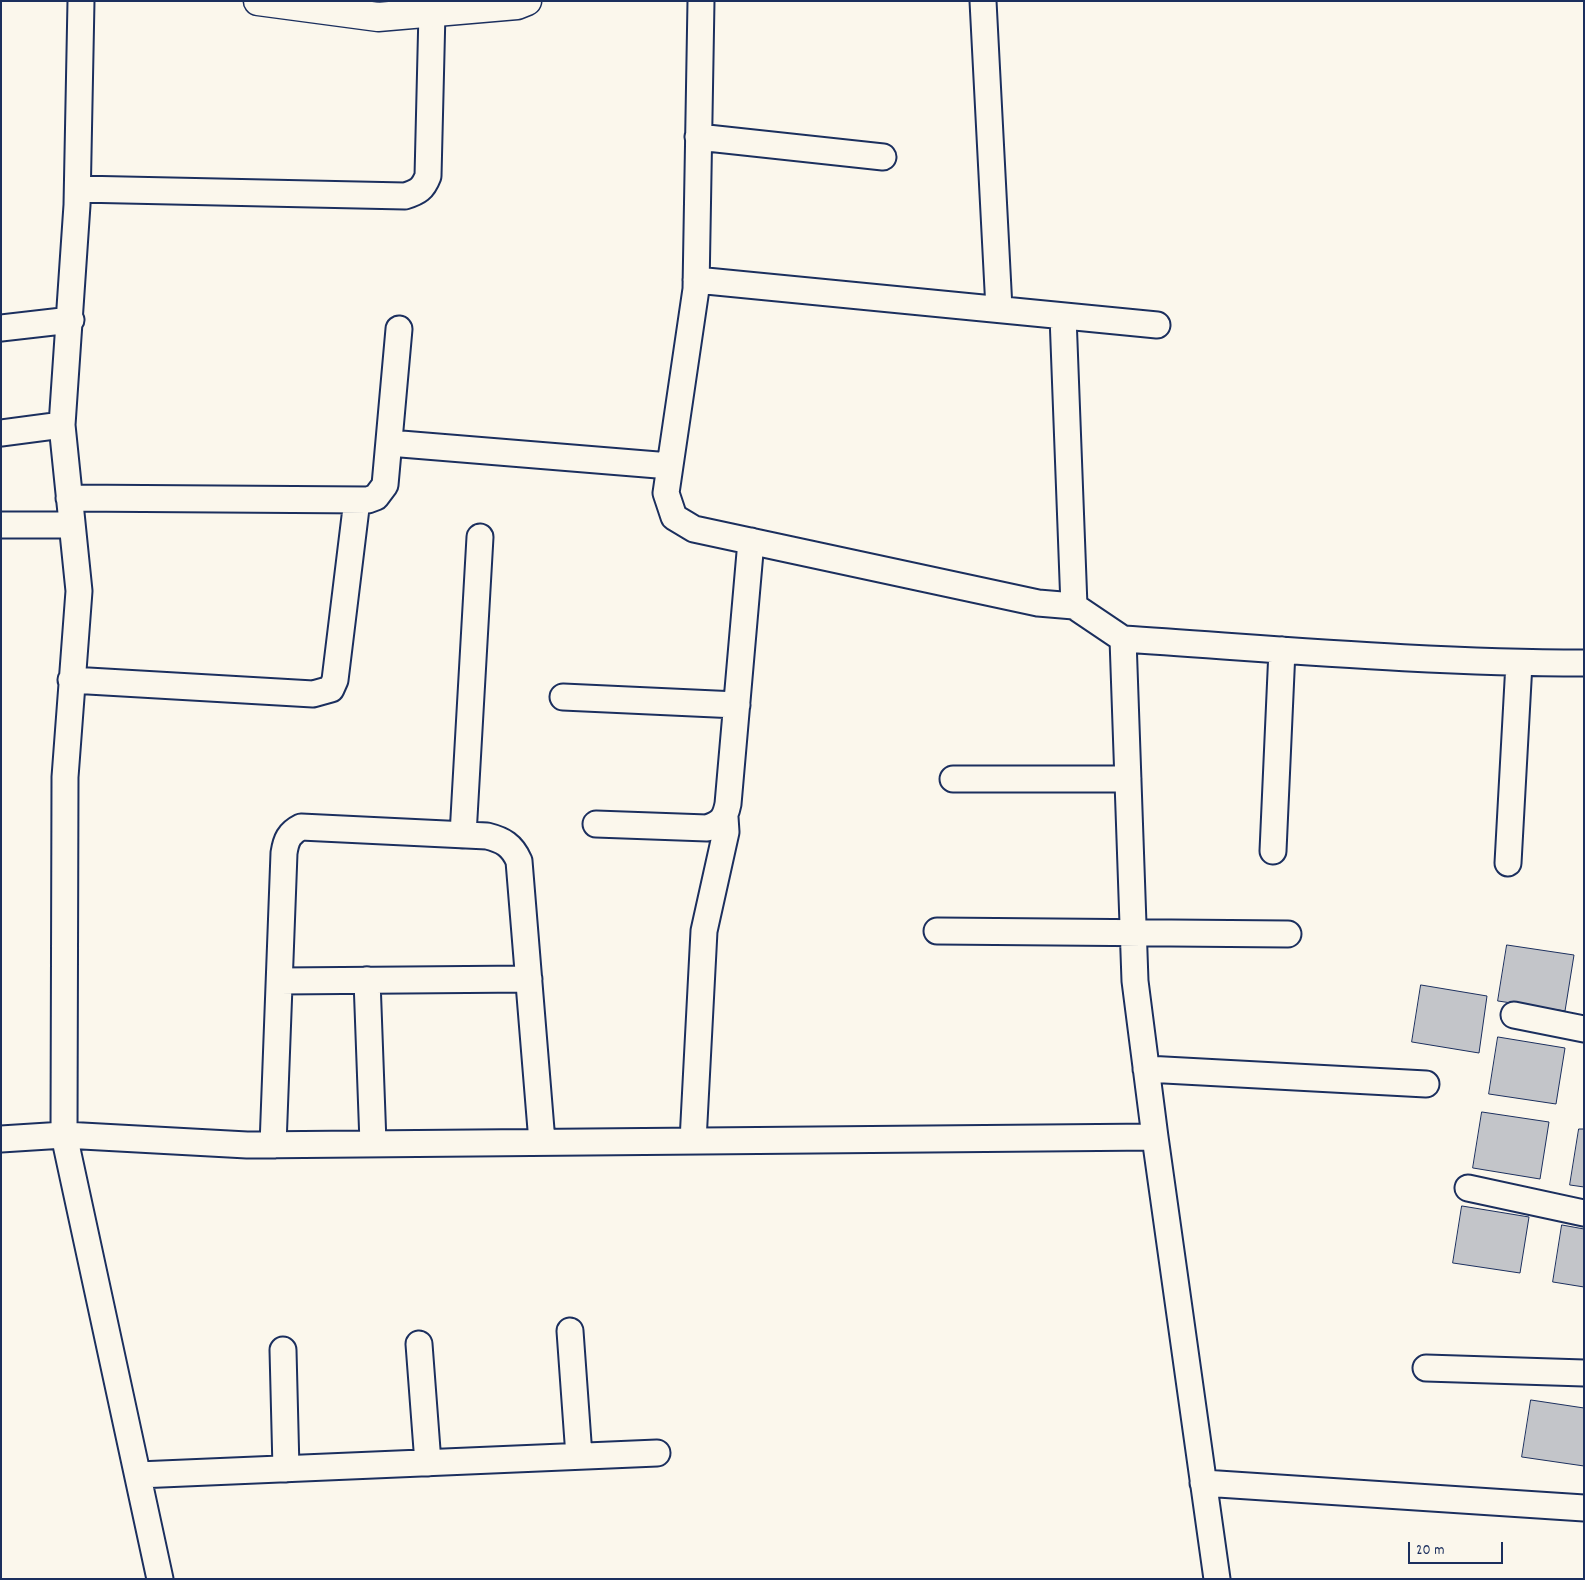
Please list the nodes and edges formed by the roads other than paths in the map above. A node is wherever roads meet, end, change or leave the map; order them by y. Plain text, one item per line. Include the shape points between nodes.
1 (81, 1) edge
2 (258, 1) edge
3 (701, 1) edge
4 (983, 1) edge
5 (510, 3) edge
6 (432, 12) junction
7 (698, 137) junction
8 (883, 157) dead end
9 (78, 189) junction
10 (696, 280) junction
11 (998, 309) junction
12 (1063, 316) junction
13 (71, 320) junction
14 (1157, 325) dead end
15 (1, 328) edge
16 (399, 329) dead end
17 (62, 425) junction
18 (1, 433) edge
19 (389, 443) junction
20 (670, 466) junction
21 (69, 498) junction
22 (357, 500) junction
23 (1, 525) edge
24 (72, 525) junction
25 (480, 537) dead end
26 (751, 541) junction
27 (1074, 606) junction
28 (1123, 639) junction
29 (1282, 650) junction
30 (1519, 663) junction
31 (1584, 663) edge
32 (71, 680) junction
33 (563, 697) dead end
34 (737, 705) junction
35 (953, 779) dead end
36 (1128, 779) junction
37 (725, 817) junction
38 (596, 824) dead end
39 (463, 835) junction
40 (1273, 851) dead end
41 (1508, 863) dead end
42 (936, 931) dead end
43 (1133, 934) junction
44 (1288, 934) dead end
45 (529, 978) junction
46 (367, 980) junction
47 (280, 981) junction
48 (1514, 1015) dead end
49 (1584, 1029) edge
50 (1146, 1069) junction
51 (1426, 1084) dead end
52 (64, 1135) junction
53 (1156, 1137) junction
54 (1, 1139) edge
55 (693, 1141) junction
56 (542, 1142) junction
57 (274, 1144) junction
58 (373, 1144) junction
59 (1468, 1188) dead end
60 (1584, 1213) edge
61 (570, 1331) dead end
62 (419, 1344) dead end
63 (283, 1350) dead end
64 (1426, 1368) dead end
65 (1584, 1373) edge
66 (657, 1453) dead end
67 (579, 1456) junction
68 (428, 1463) junction
69 (286, 1469) junction
70 (138, 1475) junction
71 (1203, 1483) junction
72 (1584, 1508) edge
73 (160, 1579) edge
74 (1216, 1579) edge

1 - 9 street
2 - 6 street via 378,17
3 - 7 street
4 - 11 street
5 - 6 street
6 - 9 street via 428,176 418,192 405,196
7 - 8 street
7 - 10 street
9 - 13 street
10 - 11 street
10 - 20 street
11 - 12 street
12 - 14 street
12 - 27 street
13 - 15 street
13 - 17 street
16 - 19 street
17 - 18 street
17 - 21 street
19 - 20 street
19 - 22 street via 382,492 376,498
20 - 26 street via 666,493 674,517 694,529
21 - 22 street
21 - 24 street
22 - 32 street via 335,680 330,689 313,694
23 - 24 street
24 - 32 street via 79,590
25 - 39 street
26 - 27 street via 1038,603
26 - 34 street
27 - 28 street
28 - 29 street
28 - 36 street
29 - 30 street
29 - 40 street
30 - 31 street
30 - 41 street
32 - 52 street via 65,777
33 - 34 street
34 - 37 street
35 - 36 street
36 - 43 street
37 - 38 street via 719,824 707,828
37 - 55 street via 726,832 704,931
39 - 45 street via 487,836 514,848 519,861
39 - 47 street via 301,827 292,832 284,853
42 - 43 street
43 - 44 street
43 - 50 street via 1135,981
45 - 46 street
45 - 56 street
46 - 47 street
46 - 58 street
47 - 57 street
48 - 49 street
50 - 51 street
50 - 53 street
52 - 54 street
52 - 57 street
52 - 70 street
53 - 55 street
53 - 71 street
55 - 56 street
56 - 58 street
57 - 58 street
59 - 60 street
61 - 67 street
62 - 68 street
63 - 69 street
64 - 65 street
66 - 67 street
67 - 68 street
68 - 69 street
69 - 70 street
70 - 73 street
71 - 72 street
71 - 74 street

